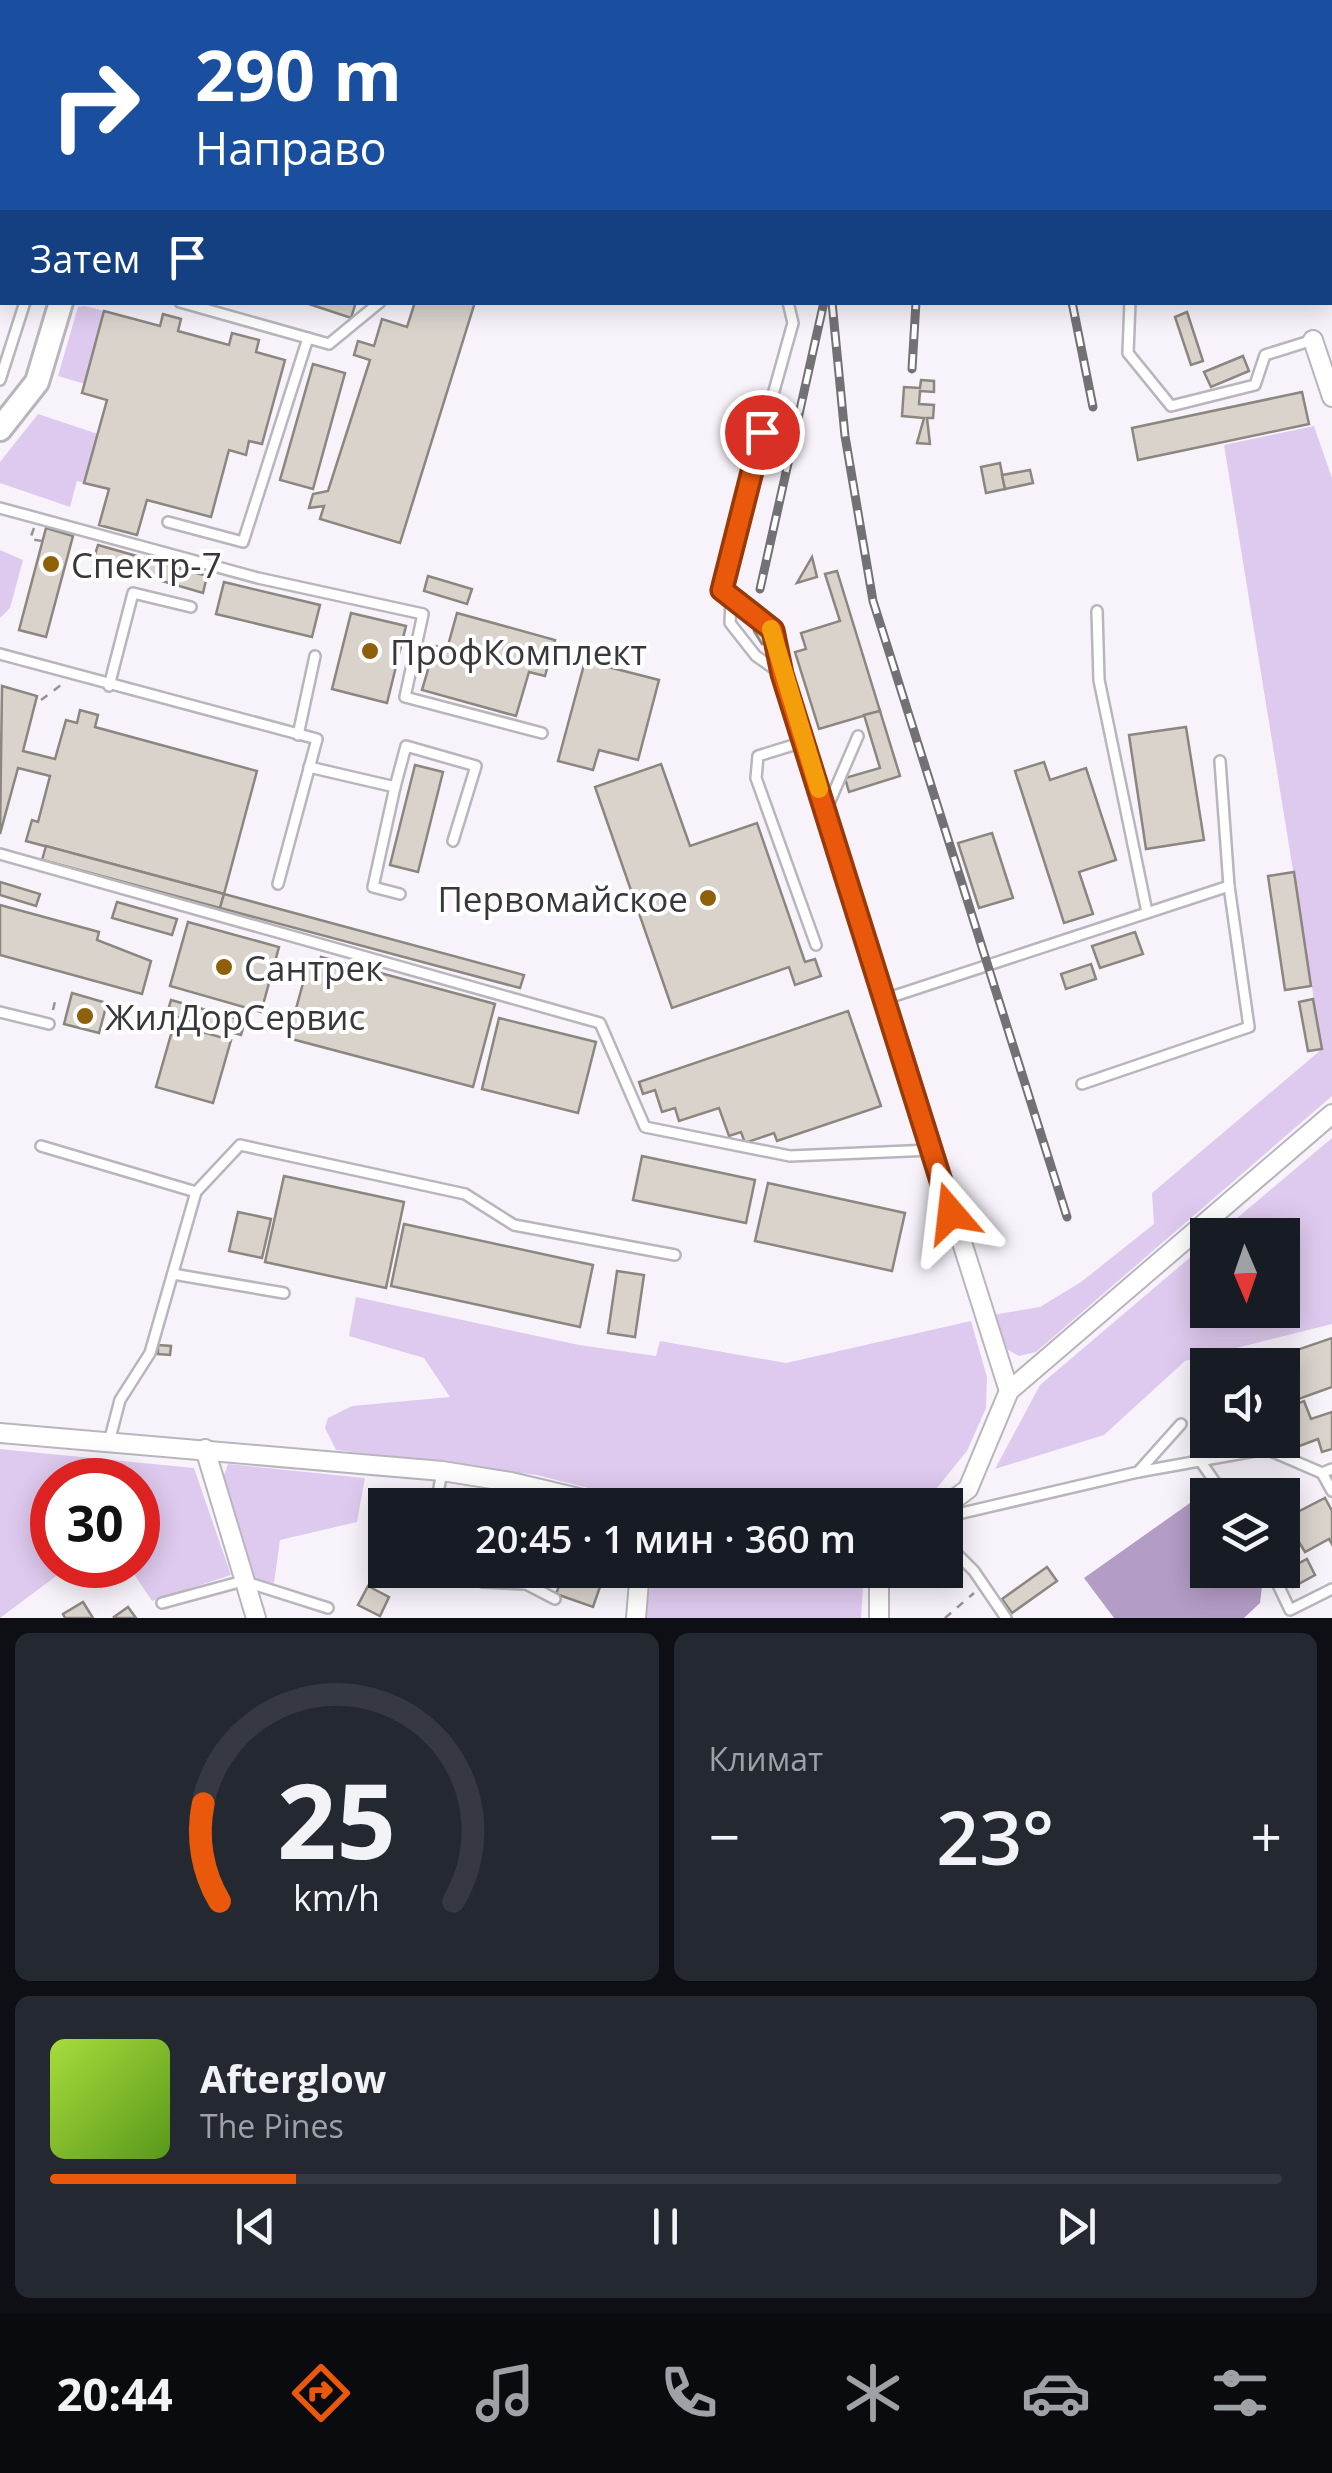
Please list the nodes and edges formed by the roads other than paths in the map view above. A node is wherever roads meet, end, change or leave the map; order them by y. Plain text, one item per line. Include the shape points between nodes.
1 (23, 305) edge
2 (60, 305) edge
3 (191, 305) edge
4 (376, 305) edge
5 (789, 305) edge
6 (1130, 305) edge
7 (308, 338) junction
8 (1313, 340) joint
9 (0, 380) edge
10 (1332, 398) edge
11 (2, 422) edge
12 (0, 508) edge
13 (168, 522) dead end
14 (732, 601) junction
15 (191, 607) dead end
16 (1097, 611) dead end
17 (0, 654) edge
18 (315, 656) dead end
19 (782, 674) junction
20 (110, 686) junction
21 (542, 733) dead end
22 (298, 734) junction
23 (858, 736) dead end
24 (804, 741) junction
25 (1220, 761) dead end
26 (310, 767) junction
27 (395, 787) junction
28 (826, 812) junction
29 (454, 841) dead end
30 (0, 854) edge
31 (278, 884) dead end
32 (1229, 886) junction
33 (400, 894) dead end
34 (1147, 912) junction
35 (816, 946) dead end
36 (886, 999) junction
37 (0, 1012) edge
38 (49, 1024) road end
39 (1082, 1084) dead end
40 (1332, 1114) edge
41 (41, 1146) dead end
42 (932, 1150) junction
43 (196, 1192) junction
44 (675, 1255) dead end
45 (173, 1274) junction
46 (284, 1293) dead end
47 (1009, 1391) junction
48 (1181, 1424) dead end
49 (0, 1433) edge
50 (109, 1442) junction
51 (205, 1449) junction
52 (1201, 1462) junction
53 (442, 1471) junction
54 (1327, 1471) edge
55 (1138, 1472) junction
56 (1212, 1478) edge
57 (511, 1482) junction
58 (439, 1488) edge
59 (514, 1488) edge
60 (536, 1488) edge
61 (1332, 1490) edge
62 (963, 1492) edge
63 (963, 1513) edge
64 (963, 1560) edge
65 (244, 1582) junction
66 (534, 1588) edge
67 (638, 1588) edge
68 (879, 1588) edge
69 (1280, 1588) edge
70 (1332, 1590) edge
71 (554, 1598) dead end
72 (162, 1603) dead end
73 (328, 1608) dead end
74 (256, 1618) edge
75 (636, 1618) edge
76 (879, 1618) edge
77 (1006, 1618) edge

1 - 9 lane
2 - 11 street via 38,382
3 - 7 lane
4 - 7 lane via 328,344
5 - 14 lane via 793,323 722,578
6 - 8 lane via 1128,353 1171,406 1255,384 1266,355
7 - 13 lane via 243,542
8 - 10 street
12 - 21 lane via 258,578 423,614 404,697
14 - 19 lane via 773,630
14 - 19 lane via 730,624 756,656
15 - 20 lane via 132,592
16 - 34 lane via 1099,680
17 - 20 lane
18 - 22 lane
19 - 24 street
20 - 22 lane
22 - 26 lane via 317,739
23 - 28 lane
24 - 28 street
24 - 35 lane via 758,756 756,778
25 - 32 lane
26 - 27 lane
26 - 31 lane
27 - 29 lane via 406,746 476,766
27 - 33 lane via 373,888
28 - 36 street
30 - 42 lane via 600,1023 644,1127 790,1156
32 - 34 lane
32 - 39 lane via 1249,1027
34 - 36 lane
36 - 42 street
37 - 38 lane
40 - 47 street
41 - 43 lane
42 - 47 street
43 - 44 lane via 240,1145 466,1194 514,1225
43 - 45 lane
45 - 46 lane
45 - 50 lane via 150,1353 120,1400
47 - 62 street
48 - 55 lane
49 - 50 street
50 - 51 street
51 - 53 street
51 - 65 street
52 - 54 lane via 1266,1449
52 - 55 lane
52 - 56 lane
53 - 57 street
53 - 58 lane
54 - 61 lane
55 - 63 lane
57 - 59 lane
57 - 60 street
64 - 77 lane
65 - 72 lane
65 - 73 lane
65 - 74 street
66 - 71 lane
67 - 75 street
68 - 76 street
69 - 70 lane via 1290,1610

